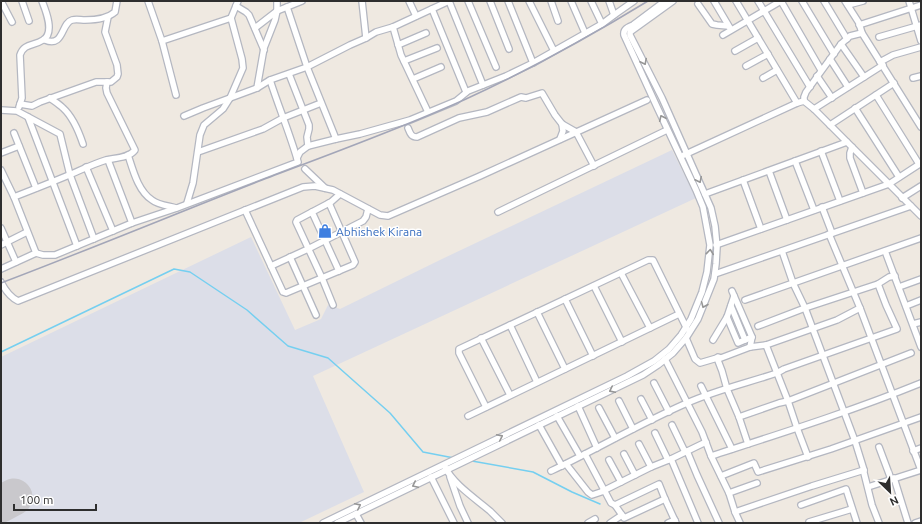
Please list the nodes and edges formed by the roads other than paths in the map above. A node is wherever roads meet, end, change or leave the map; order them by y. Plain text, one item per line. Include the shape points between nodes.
1 (1, 1) edge
2 (22, 1) edge
3 (42, 1) edge
4 (117, 1) edge
5 (148, 1) edge
6 (277, 1) edge
7 (302, 1) edge
8 (362, 1) edge
9 (409, 1) edge
10 (449, 1) edge
11 (468, 1) edge
12 (490, 1) edge
13 (508, 1) edge
14 (529, 1) edge
15 (551, 1) edge
16 (571, 1) edge
17 (591, 1) edge
18 (609, 1) edge
19 (634, 1) edge
20 (665, 1) edge
21 (673, 1) edge
22 (714, 1) edge
23 (736, 1) edge
24 (758, 1) edge
25 (781, 1) edge
26 (802, 1) edge
27 (824, 1) edge
28 (863, 1) edge
29 (909, 1) edge
30 (237, 3) edge
31 (846, 3) edge
32 (698, 4) dead end
33 (921, 5) edge
34 (287, 7) junction
35 (911, 8) junction
36 (432, 9) junction
37 (277, 11) junction
38 (764, 11) junction
39 (614, 15) junction
40 (416, 16) junction
41 (108, 17) junction
42 (231, 18) junction
43 (29, 20) dead end
44 (748, 20) junction
45 (558, 21) dead end
46 (12, 22) dead end
47 (602, 24) junction
48 (859, 25) junction
49 (919, 25) edge
50 (393, 27) junction
51 (255, 28) junction
52 (730, 28) junction
53 (625, 30) junction
54 (426, 33) dead end
55 (585, 33) junction
56 (862, 33) junction
57 (630, 35) junction
58 (722, 35) dead end
59 (880, 37) dead end
60 (366, 38) junction
61 (758, 38) junction
62 (846, 39) junction
63 (45, 40) junction
64 (162, 41) junction
65 (921, 41) edge
66 (841, 44) junction
67 (398, 45) junction
68 (921, 46) edge
69 (437, 48) dead end
70 (509, 48) dead end
71 (264, 50) junction
72 (554, 51) junction
73 (734, 51) dead end
74 (768, 54) junction
75 (834, 54) junction
76 (830, 60) junction
77 (404, 61) junction
78 (533, 63) junction
79 (881, 64) junction
80 (746, 66) dead end
81 (441, 67) dead end
82 (496, 67) dead end
83 (307, 68) junction
84 (777, 70) junction
85 (821, 70) junction
86 (289, 74) junction
87 (817, 76) junction
88 (921, 76) edge
89 (864, 77) junction
90 (763, 78) dead end
91 (913, 78) dead end
92 (413, 79) junction
93 (270, 80) junction
94 (107, 82) junction
95 (894, 83) junction
96 (483, 85) junction
97 (810, 87) junction
98 (848, 87) junction
99 (257, 88) junction
100 (466, 92) junction
101 (659, 92) junction
102 (176, 95) dead end
103 (876, 95) junction
104 (50, 98) junction
105 (230, 98) junction
106 (662, 98) junction
107 (832, 98) junction
108 (651, 99) junction
109 (804, 101) junction
110 (321, 103) junction
111 (798, 103) junction
112 (20, 104) junction
113 (855, 108) junction
114 (814, 109) junction
115 (1, 110) edge
116 (17, 111) junction
117 (303, 111) junction
118 (428, 112) junction
119 (184, 116) dead end
120 (28, 117) junction
121 (284, 118) junction
122 (406, 124) junction
123 (562, 124) junction
124 (830, 125) junction
125 (921, 127) edge
126 (667, 130) junction
127 (576, 132) junction
128 (14, 133) dead end
129 (336, 139) junction
130 (560, 139) junction
131 (847, 142) junction
132 (83, 144) dead end
133 (19, 146) junction
134 (308, 146) junction
135 (852, 147) junction
136 (821, 151) junction
137 (198, 152) junction
138 (1, 153) edge
139 (687, 154) junction
140 (128, 155) junction
141 (680, 157) junction
142 (297, 158) junction
143 (108, 160) junction
144 (795, 161) junction
145 (920, 163) edge
146 (594, 166) junction
147 (86, 167) junction
148 (305, 169) dead end
149 (1, 170) edge
150 (769, 171) junction
151 (70, 175) junction
152 (899, 177) junction
153 (743, 180) junction
154 (53, 182) junction
155 (888, 184) junction
156 (921, 186) edge
157 (36, 188) junction
158 (325, 188) junction
159 (863, 193) junction
160 (340, 194) junction
161 (705, 194) junction
162 (14, 197) junction
163 (902, 198) junction
164 (840, 201) junction
165 (187, 203) junction
166 (329, 203) junction
167 (911, 206) junction
168 (822, 207) junction
169 (176, 208) junction
170 (368, 209) junction
171 (245, 210) junction
172 (814, 210) junction
173 (312, 212) junction
174 (498, 212) dead end
175 (921, 215) edge
176 (787, 220) junction
177 (132, 223) junction
178 (1, 228) edge
179 (761, 229) junction
180 (113, 231) junction
181 (28, 232) junction
182 (342, 232) junction
183 (715, 232) junction
184 (708, 233) junction
185 (831, 234) junction
186 (921, 238) edge
187 (94, 239) junction
188 (325, 240) junction
189 (7, 242) junction
190 (1, 245) edge
191 (716, 245) junction
192 (77, 246) junction
193 (308, 249) junction
194 (782, 251) junction
195 (885, 251) junction
196 (36, 253) junction
197 (290, 257) junction
198 (16, 262) junction
199 (842, 265) junction
200 (271, 266) junction
201 (1, 269) edge
202 (339, 271) junction
203 (621, 273) junction
204 (715, 274) junction
205 (895, 276) junction
206 (322, 278) junction
207 (921, 279) edge
208 (1, 282) edge
209 (793, 283) junction
210 (878, 284) junction
211 (303, 286) junction
212 (594, 286) junction
213 (899, 288) junction
214 (853, 292) junction
215 (565, 299) junction
216 (745, 300) dead end
217 (921, 300) edge
218 (333, 306) dead end
219 (730, 306) junction
220 (906, 306) junction
221 (805, 308) junction
222 (860, 308) junction
223 (537, 312) junction
224 (679, 314) junction
225 (316, 315) dead end
226 (727, 317) junction
227 (921, 322) edge
228 (913, 324) junction
229 (510, 325) junction
230 (758, 326) dead end
231 (686, 327) junction
232 (650, 328) junction
233 (812, 328) junction
234 (687, 336) junction
235 (752, 337) junction
236 (481, 338) junction
237 (872, 338) junction
238 (713, 340) dead end
239 (745, 340) junction
240 (622, 342) junction
241 (766, 345) junction
242 (921, 345) edge
243 (750, 347) junction
244 (911, 353) dead end
245 (823, 355) junction
246 (593, 356) junction
247 (717, 358) junction
248 (665, 359) junction
249 (882, 366) junction
250 (565, 369) junction
251 (777, 373) junction
252 (537, 382) junction
253 (654, 383) dead end
254 (921, 383) edge
255 (834, 384) junction
256 (701, 386) dead end
257 (727, 389) junction
258 (893, 395) junction
259 (510, 396) junction
260 (705, 396) junction
261 (641, 399) dead end
262 (619, 401) dead end
263 (788, 401) junction
264 (687, 403) junction
265 (578, 406) junction
266 (486, 407) junction
267 (599, 408) dead end
268 (669, 412) junction
269 (844, 412) junction
270 (468, 416) dead end
271 (557, 416) junction
272 (740, 417) junction
273 (921, 417) edge
274 (652, 420) junction
275 (904, 423) junction
276 (539, 425) junction
277 (672, 425) dead end
278 (797, 428) junction
279 (632, 430) junction
280 (655, 433) dead end
281 (615, 438) junction
282 (855, 441) junction
283 (706, 442) junction
284 (639, 444) dead end
285 (748, 444) junction
286 (879, 447) dead end
287 (597, 448) junction
288 (921, 448) edge
289 (732, 449) junction
290 (686, 451) junction
291 (914, 451) junction
292 (624, 454) dead end
293 (582, 455) junction
294 (470, 456) junction
295 (711, 456) junction
296 (808, 457) junction
297 (609, 460) dead end
298 (669, 460) junction
299 (564, 465) junction
300 (651, 467) junction
301 (447, 468) junction
302 (864, 470) junction
303 (921, 470) edge
304 (551, 471) dead end
305 (635, 474) junction
306 (721, 476) junction
307 (431, 478) junction
308 (893, 478) junction
309 (621, 482) junction
310 (757, 483) dead end
311 (868, 487) junction
312 (605, 490) junction
313 (729, 494) junction
314 (665, 499) junction
315 (615, 505) junction
316 (801, 505) dead end
317 (852, 509) junction
318 (735, 512) junction
319 (356, 514) junction
320 (622, 515) junction
321 (595, 519) dead end
322 (675, 521) edge
323 (921, 521) edge
324 (809, 522) edge
325 (323, 523) edge
326 (337, 523) edge
327 (361, 523) edge
328 (454, 523) edge
329 (468, 523) edge
330 (502, 523) edge
331 (588, 523) edge
332 (610, 523) edge
333 (668, 523) edge
334 (698, 523) edge
335 (719, 523) edge
336 (740, 523) edge
337 (857, 523) edge
338 (879, 523) edge
339 (908, 523) edge
340 (915, 523) edge

1 - 46 street
2 - 43 street
3 - 63 street via 50,27
4 - 41 street via 115,12
5 - 64 street
6 - 37 street
7 - 34 street
8 - 60 street
9 - 40 street
10 - 36 street
10 - 96 street
11 - 82 street
12 - 70 street
13 - 78 street
14 - 72 street
15 - 45 street
16 - 55 street
17 - 47 street
18 - 39 street
19 - 39 street
20 - 53 street
21 - 57 street via 631,30
22 - 52 street
23 - 44 street
24 - 38 street
25 - 38 street
25 - 85 street
26 - 75 street
27 - 62 street
28 - 31 street
29 - 35 street
30 - 42 street
30 - 51 street via 249,15
31 - 48 street
32 - 52 street via 714,25
33 - 35 street
34 - 37 street
34 - 83 street
35 - 48 street
35 - 49 street
36 - 40 street
36 - 100 street
37 - 51 street
37 - 71 street
38 - 44 street
38 - 97 street
39 - 47 street
40 - 50 street
41 - 63 street via 73,20 67,23 62,35 57,39
41 - 94 street via 106,32 118,74 111,82
42 - 64 street
42 - 105 street via 243,68
44 - 52 street
44 - 61 street
47 - 55 street
48 - 56 street
49 - 59 street
49 - 65 street
50 - 60 street
50 - 67 street
51 - 71 street
52 - 58 street
53 - 57 street
53 - 108 street via 624,35
54 - 67 street
55 - 72 street
56 - 62 street
56 - 79 street
57 -> 101 street
60 - 83 street
61 - 73 street
61 - 74 street
62 - 66 street
63 - 112 street via 24,48 20,55
64 - 102 street
66 - 75 street
66 - 89 street
67 - 77 street
68 - 79 street via 893,56
69 - 77 street
71 - 99 street
72 - 78 street
74 - 80 street
74 - 84 street
75 - 76 street
76 - 85 street
76 - 98 street
77 - 92 street
78 - 96 street
79 - 89 street
79 - 95 street
81 - 92 street
83 - 86 street
83 - 110 street
84 - 90 street
84 - 111 street
85 - 87 street
86 - 93 street
86 - 117 street
87 - 97 street
87 - 107 street
88 - 91 street
89 - 98 street
92 - 118 street
93 - 99 street
93 - 121 street
94 - 104 street via 96,82
94 - 140 street via 107,93 134,148 133,153
95 - 103 street
95 - 125 street
96 - 100 street
97 - 109 street
98 - 107 street
99 - 105 street
100 - 118 street via 456,101
101 - 106 street
101 - 108 street
103 - 113 street
103 - 145 street
104 - 112 street via 32,106
104 - 132 street via 66,111
105 - 119 street
105 - 137 street via 223,109 204,125
106 - 108 street
106 - 139 street
107 - 114 street
126 -> 108 street
108 - 127 street
109 - 111 street
109 - 114 street
110 - 117 street
110 - 129 street
111 - 139 street
112 - 116 street
113 - 124 street
113 - 152 street
114 - 124 street
115 - 116 street
116 - 120 street
117 - 121 street
117 - 134 street via 309,127
118 - 122 street
120 - 151 street via 60,134
120 - 154 street
121 - 137 street
121 - 142 street
122 - 123 street via 410,135 416,137 459,118 487,112 521,97 542,93
122 - 129 street
123 - 127 street
123 - 130 street
124 - 131 street
126 - 141 street
126 - 146 street
127 - 130 street
127 - 146 street
128 - 133 street
129 - 134 street
130 - 170 street via 388,216
131 - 135 street
131 - 136 street
133 - 138 street
133 - 157 street
134 - 142 street
135 - 155 street
135 - 159 street via 850,158
136 - 144 street
136 - 164 street
137 - 165 street
139 - 141 street
139 -> 161 street
140 - 143 street
140 - 169 street via 138,183 146,195 152,201
141 - 184 street via 703,207
142 - 165 street via 298,162
143 - 147 street
143 - 177 street
144 - 150 street
144 - 172 street
145 - 152 street
146 - 174 street
147 - 151 street
147 - 180 street
148 - 158 street
149 - 162 street
150 - 153 street
150 - 176 street
151 - 154 street
151 - 187 street
152 - 155 street
153 - 161 street
153 - 179 street
154 - 157 street
154 - 192 street
155 - 159 street
155 - 163 street
156 - 163 street
157 - 162 street
158 - 160 street
158 - 171 street via 303,187
159 - 164 street
160 - 166 street
160 - 170 street
161 - 183 street via 711,208
162 - 181 street
163 - 167 street
164 - 168 street
165 - 169 street
166 - 173 street
166 - 182 street
167 - 175 street
167 - 185 street
168 - 172 street
168 - 185 street
169 - 177 street
170 - 182 street via 365,219
171 - 200 street
171 - 208 street via 18,301 12,298
172 - 176 street
173 - 188 street
173 - 193 street via 296,220
176 - 179 street
177 - 180 street
178 - 189 street
179 - 191 street
180 - 187 street
181 - 189 street
181 - 196 street
182 - 188 street
182 - 202 street via 355,262
183 - 184 street
183 - 191 street
231 -> 184 street via 708,272
185 - 194 street
185 - 199 street
186 - 195 street
187 - 192 street
188 - 193 street
188 - 202 street
189 - 190 street
189 - 198 street
191 - 204 street
192 - 196 street via 55,255
193 - 197 street
193 - 206 street
194 - 204 street
194 - 209 street
195 - 199 street
195 - 205 street
196 - 198 street
197 - 200 street
197 - 211 street
198 - 201 street
199 - 209 street
199 - 214 street
200 - 211 street via 284,293
202 - 206 street
203 - 212 street
203 - 224 street via 650,259 653,260
203 - 232 street
204 -> 234 street via 698,319
205 - 210 street
205 - 213 street
206 - 211 street
206 - 218 street
207 - 213 street
209 - 216 street
209 - 221 street
210 - 214 street
210 - 237 street via 897,330
211 - 225 street
212 - 215 street
212 - 240 street
213 - 220 street
214 - 221 street
214 - 222 street
215 - 223 street
215 - 246 street
217 - 220 street
219 - 226 street
219 - 235 street via 733,293
219 - 239 street
220 - 228 street
221 - 230 street
221 - 233 street
222 - 233 street via 837,320
222 - 237 street
223 - 229 street
223 - 250 street
224 - 231 street
224 - 232 street
226 - 238 street
226 - 239 street via 738,343
227 - 228 street
228 - 242 street
229 - 236 street
229 - 252 street
231 - 234 street
294 -> 231 street via 654,361 669,349
232 - 240 street
233 - 241 street
233 - 245 street
234 - 247 street via 695,359 700,363
234 - 248 street
235 - 239 street
235 - 243 street
236 - 259 street
236 - 266 street via 459,351
237 - 245 street
237 - 249 street
240 - 246 street
241 - 243 street
241 - 251 street
243 - 247 street
244 - 249 street
245 - 251 street
245 - 255 street
246 - 250 street
247 - 257 street
248 - 264 street
248 -> 265 street via 643,375
249 - 255 street
249 - 258 street
250 - 252 street
251 - 257 street
251 - 263 street
252 - 259 street
253 - 268 street
254 - 258 street
255 - 263 street
255 - 269 street
256 - 260 street
257 - 260 street
257 - 272 street
258 - 269 street
258 - 275 street
259 - 266 street
260 - 264 street
260 - 289 street
261 - 274 street
262 - 279 street
263 - 272 street
263 - 278 street
264 - 268 street
264 - 283 street
265 - 271 street
265 - 287 street
266 - 270 street
267 - 281 street
268 - 274 street
269 - 278 street
269 - 282 street
271 - 276 street
271 - 293 street
272 - 285 street
273 - 275 street
274 - 279 street
275 - 282 street
275 - 291 street
276 - 294 street
276 - 299 street
277 - 290 street
278 - 285 street
278 - 296 street
279 - 281 street
280 - 298 street
281 - 287 street
282 - 296 street
282 - 302 street
283 - 290 street
283 - 295 street
284 - 300 street
285 - 289 street
286 - 308 street
287 - 293 street
288 - 291 street
289 - 295 street
290 - 298 street
290 - 335 street
291 - 303 street
292 - 305 street
293 - 299 street
293 - 312 street
294 - 301 street
295 - 306 street
296 - 306 street via 758,472 754,463
297 - 309 street
298 - 300 street
298 - 334 street
299 - 304 street
299 - 312 street via 592,495
300 - 305 street
301 - 307 street
325 -> 301 street
301 - 329 street
301 - 330 street via 468,493
302 - 311 street
302 - 318 street
303 - 308 street
305 - 309 street
306 - 313 street
307 -> 319 street
307 - 328 street
308 - 311 street
308 - 339 street
309 - 312 street
310 - 313 street
311 - 338 street
312 - 315 street via 611,503
313 - 318 street
314 - 315 street via 659,484
314 - 320 street via 624,518
314 - 322 street
315 - 320 street
316 - 317 street via 846,489
317 - 324 street
317 - 337 street
318 - 336 street
319 - 326 street
319 - 327 street
320 - 332 street
321 - 331 street
322 - 333 street
323 - 340 street

